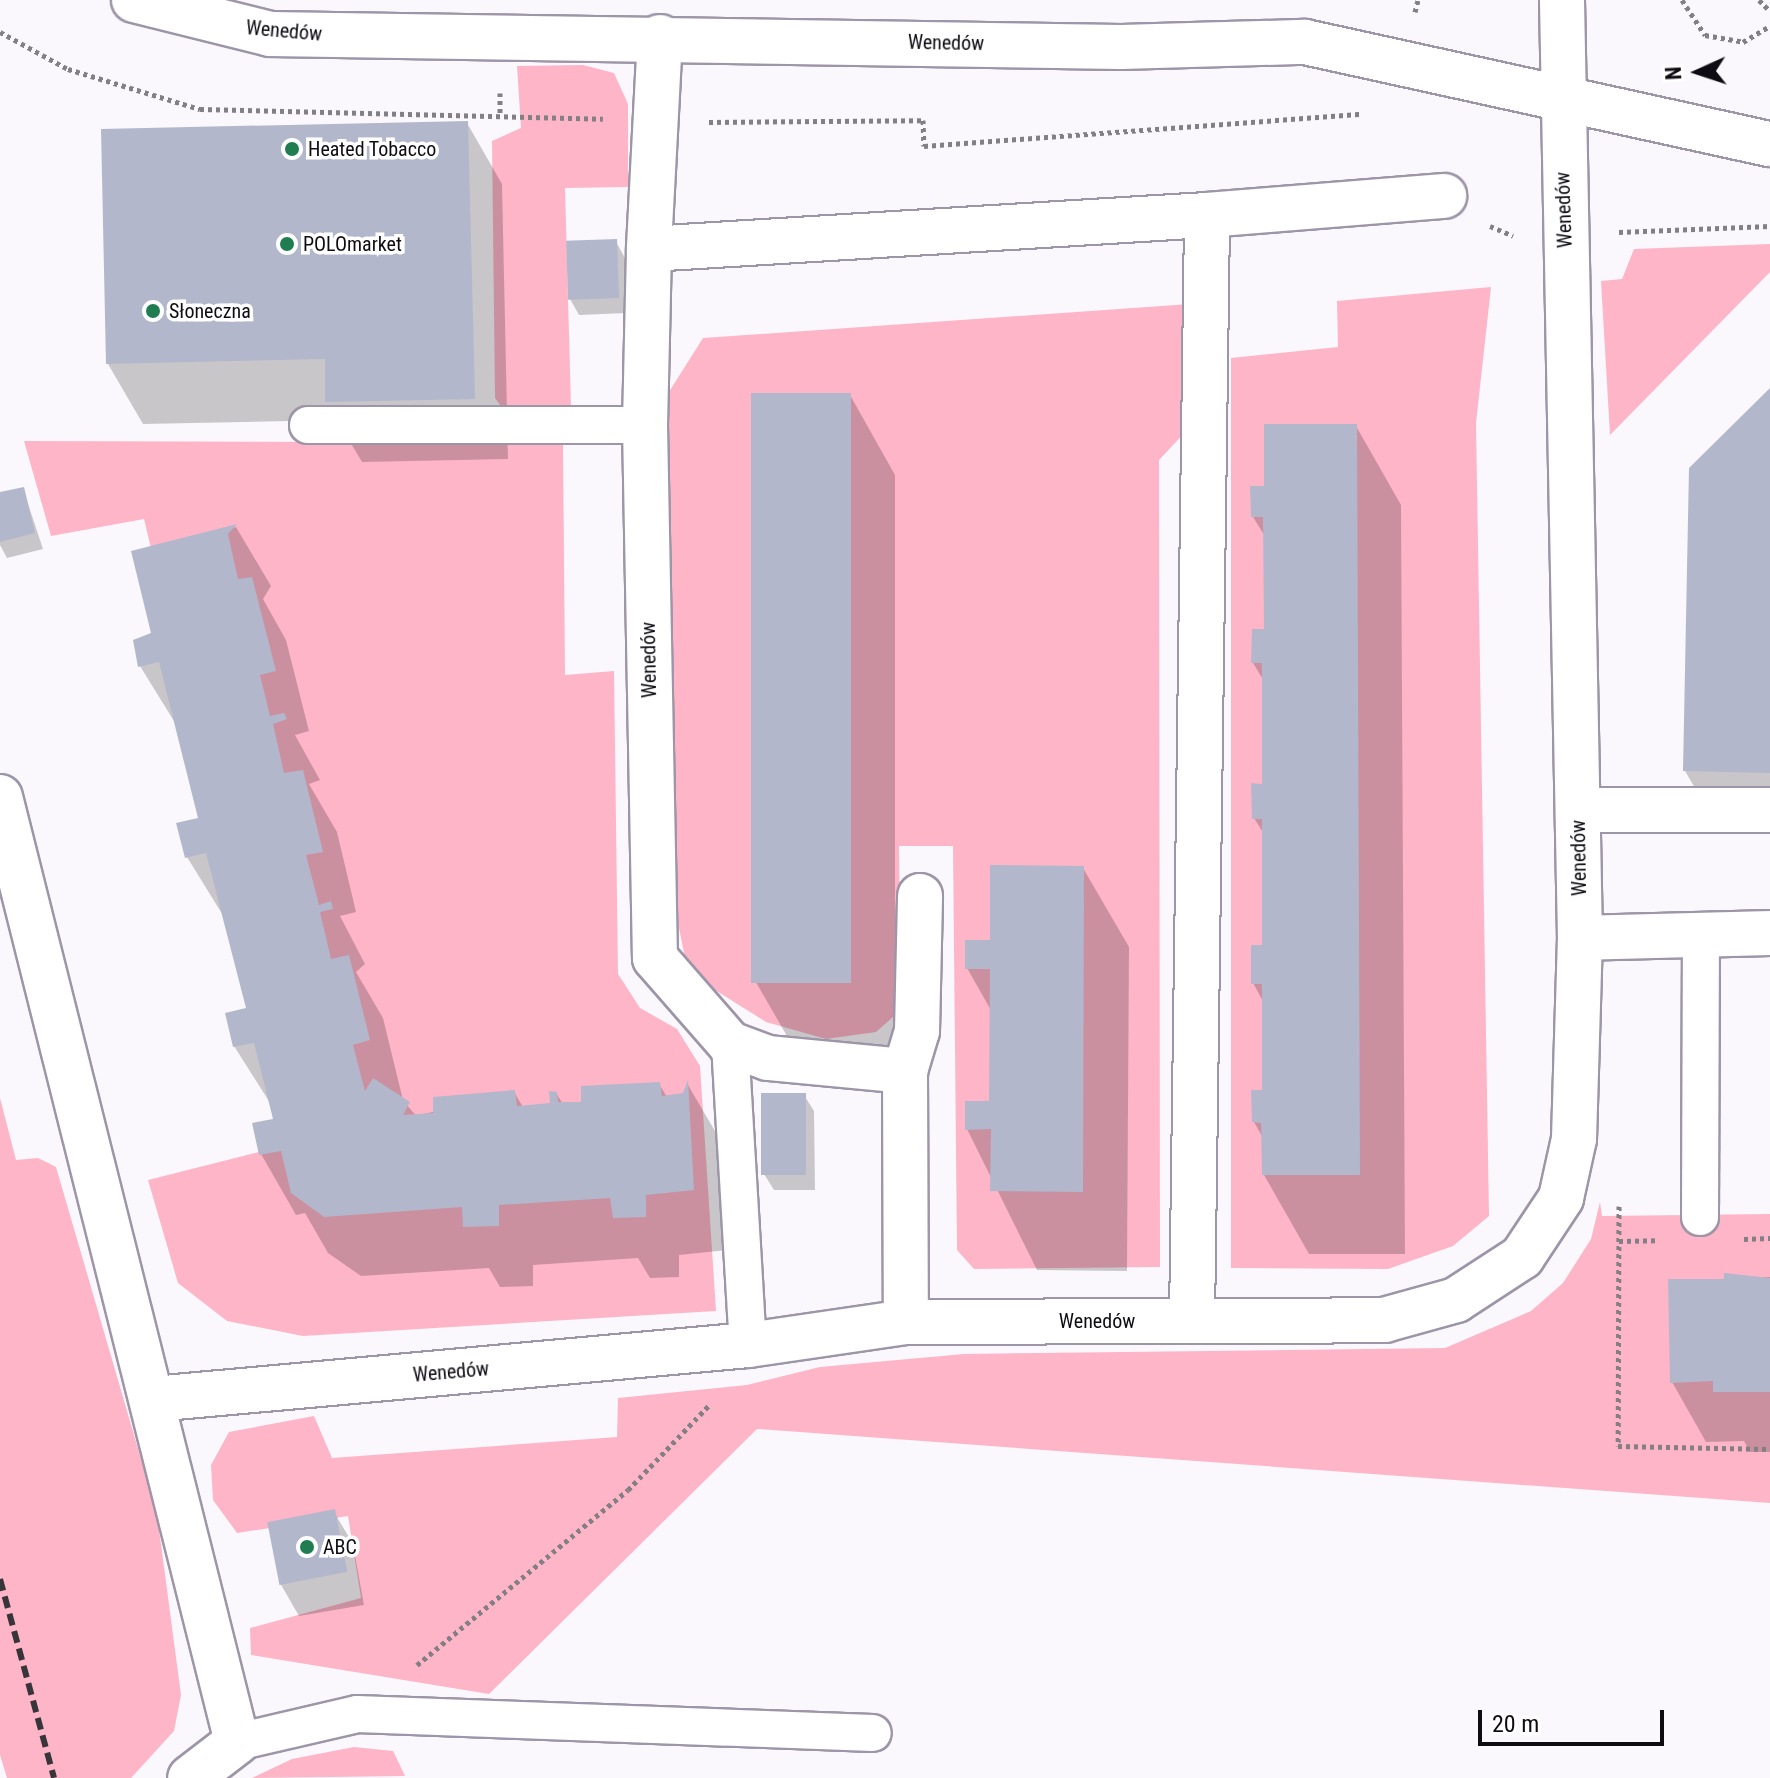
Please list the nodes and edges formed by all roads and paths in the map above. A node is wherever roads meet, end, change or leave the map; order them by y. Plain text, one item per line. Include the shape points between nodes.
1 (134, 0) edge
2 (1418, 0) edge
3 (1562, 0) edge
4 (1682, 0) edge
5 (1759, 0) edge
6 (1770, 11) edge
7 (582, 18) edge
8 (1770, 26) edge
9 (0, 32) edge
10 (660, 37) junction
11 (1404, 64) junction
12 (1561, 100) junction
13 (656, 122) junction
14 (1770, 144) edge
15 (1444, 196) dead end
16 (1207, 215) junction
17 (1770, 226) edge
18 (1565, 234) junction
19 (649, 249) junction
20 (308, 425) dead end
21 (645, 425) junction
22 (0, 797) edge
23 (1579, 810) junction
24 (1770, 810) edge
25 (920, 896) dead end
26 (1770, 933) edge
27 (1701, 935) junction
28 (1580, 938) junction
29 (730, 1044) junction
30 (905, 1071) junction
31 (1618, 1193) dead end
32 (1700, 1217) dead end
33 (1192, 1321) junction
34 (906, 1322) junction
35 (748, 1345) junction
36 (154, 1399) junction
37 (1770, 1449) edge
38 (357, 1714) junction
39 (873, 1733) dead end
40 (237, 1742) junction
41 (190, 1778) edge

1 - 7 street, Wenedów via 270,34
2 - 11 path
3 - 12 street, Wenedów
4 - 8 path via 1705,35 1743,42
5 - 6 path
7 - 10 street, Wenedów
9 - 13 path via 68,69 200,109
10 - 11 street, Wenedów via 1121,47 1305,42
10 - 13 street, Wenedów
11 - 12 street, Wenedów
11 - 13 path via 1388,112 1248,123 924,146 923,120
12 - 14 street, Wenedów
12 - 18 street, Wenedów
13 - 19 street, Wenedów
15 - 16 street
16 - 19 street
16 - 33 street
17 - 18 path
18 - 23 street, Wenedów
19 - 21 street, Wenedów
20 - 21 lane
21 - 29 street, Wenedów via 655,958
22 - 36 street
23 - 24 street
23 - 28 street, Wenedów
25 - 30 street via 917,1031
26 - 27 street
27 - 28 street
27 - 32 lane
28 - 33 street, Wenedów via 1574,1139 1561,1198 1522,1257 1456,1300 1384,1320
29 - 30 street, Wenedów via 768,1058
29 - 35 lane
30 - 34 street
31 - 37 path via 1618,1446
33 - 34 street, Wenedów
34 - 35 street, Wenedów
35 - 36 street, Wenedów
35 - 38 path via 738,1376 628,1490
36 - 40 street
38 - 39 lane
38 - 40 lane
40 - 41 street

